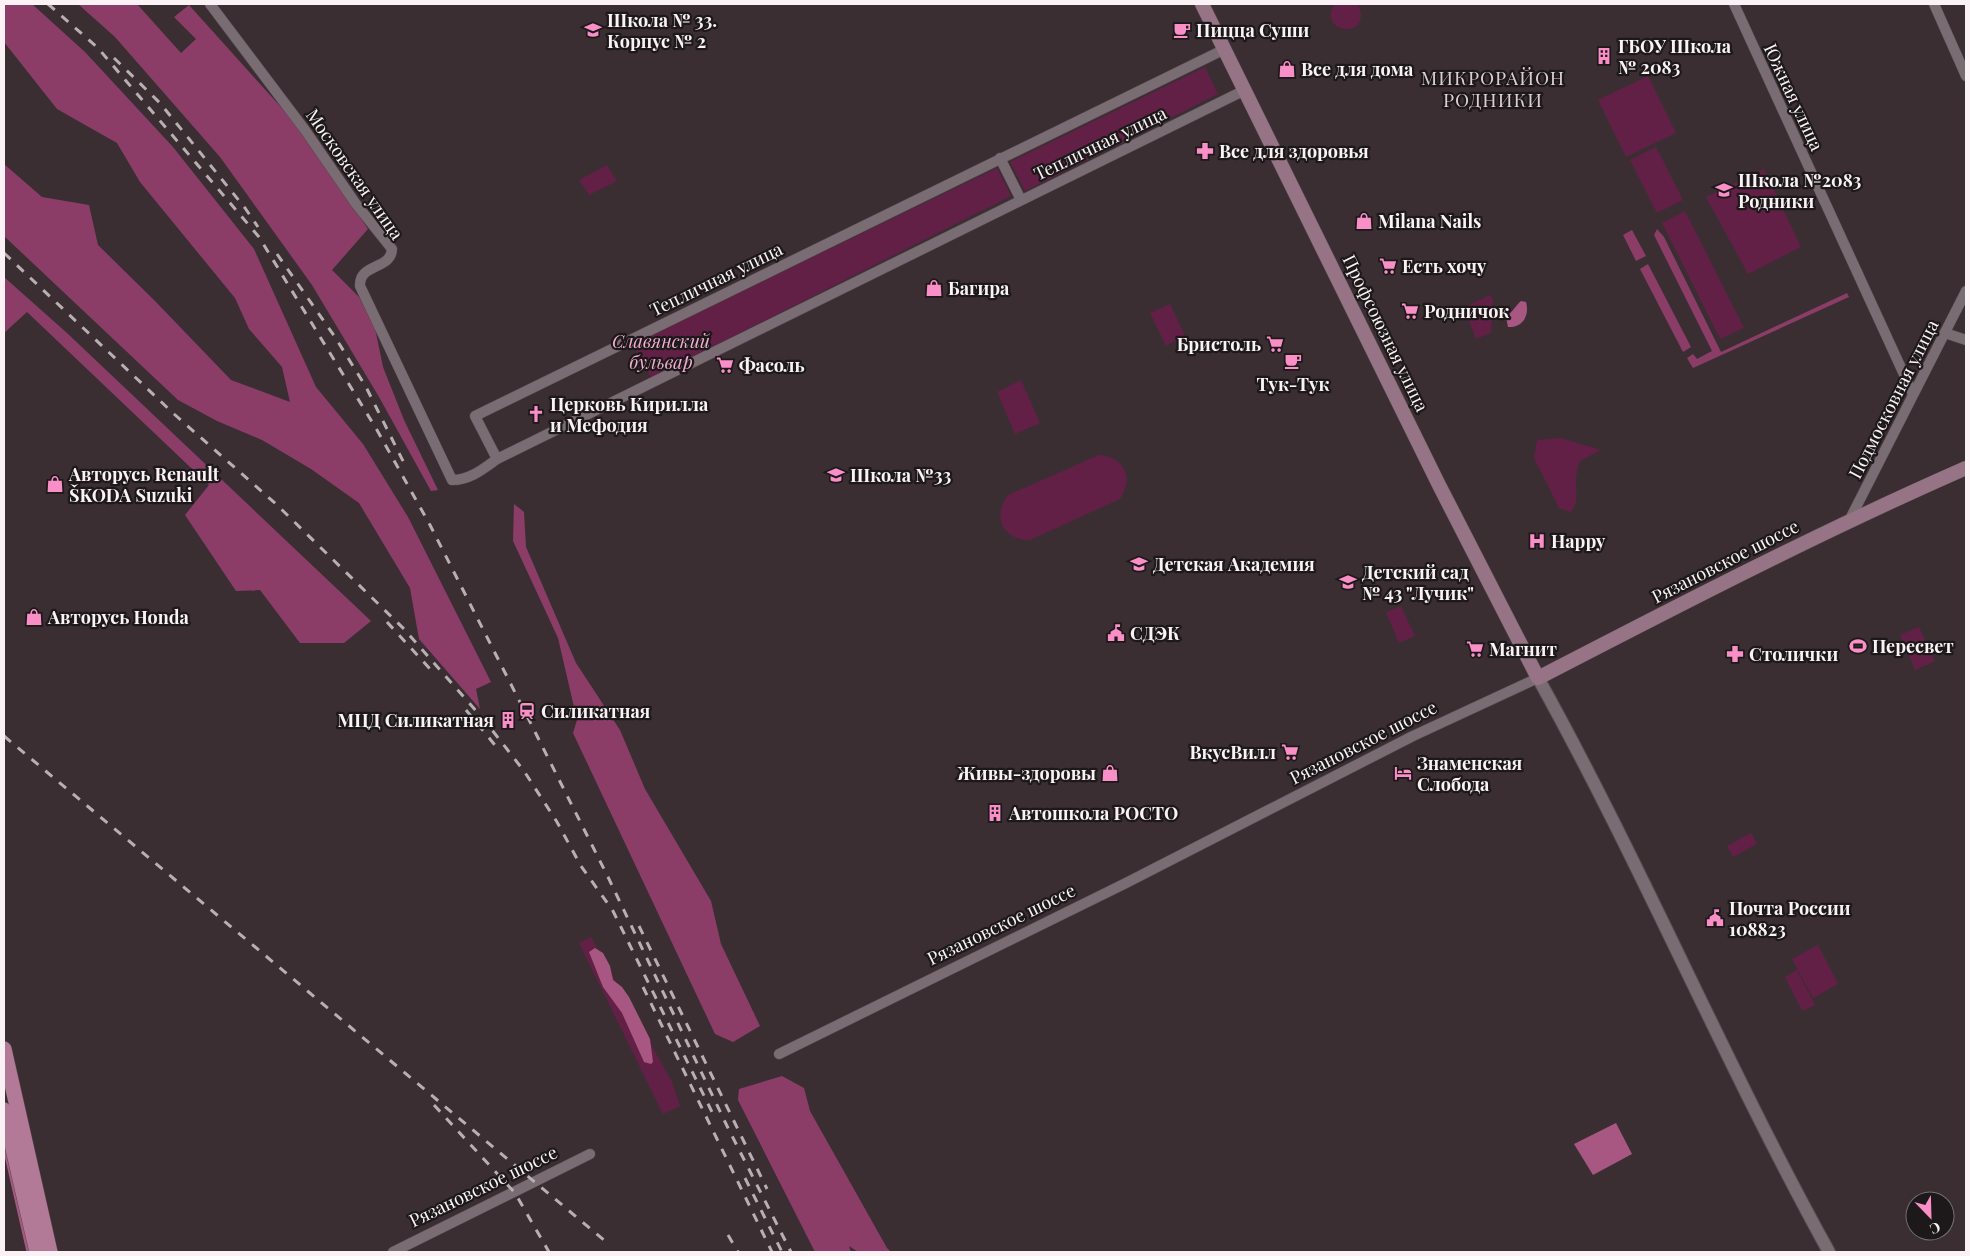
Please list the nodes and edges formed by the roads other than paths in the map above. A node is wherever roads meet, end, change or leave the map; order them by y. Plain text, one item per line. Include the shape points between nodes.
1 (210, 4) edge
2 (1202, 4) edge
3 (1734, 4) edge
4 (1934, 4) edge
5 (1225, 49) junction
6 (1966, 76) edge
7 (1245, 90) junction
8 (1000, 158) junction
9 (1021, 200) junction
10 (1966, 291) edge
11 (1945, 333) junction
12 (1966, 340) edge
13 (1913, 394) junction
14 (498, 460) junction
15 (1966, 468) edge
16 (1848, 521) junction
17 (1538, 678) junction
18 (4, 1049) edge
19 (779, 1054) dead end
20 (4, 1110) edge
21 (590, 1154) dead end
22 (37, 1252) edge
23 (50, 1252) edge
24 (393, 1252) edge
25 (1830, 1252) edge

1 - 14 street, Московская улица via 392,249 392,256 387,262 363,273 360,286 452,480 463,480
2 - 5 main road, Профсоюзная улица
3 - 13 street, Южная улица
4 - 6 street
5 - 7 main road, Профсоюзная улица
5 - 8 street, Тепличная улица
7 - 9 street, Тепличная улица
7 - 17 main road, Профсоюзная улица via 1439,485
8 - 9 street
8 - 14 street, Тепличная улица via 475,416
9 - 14 street, Тепличная улица
10 - 11 street, Подмосковная улица
11 - 12 street
11 - 13 street, Подмосковная улица
13 - 16 street, Подмосковная улица
15 - 16 main road, Рязановское шоссе
16 - 17 main road, Рязановское шоссе
17 - 19 street, Рязановское шоссе via 1413,736 1134,879
17 - 25 street
18 - 23 main road
20 - 22 main road
21 - 24 street, Рязановское шоссе

